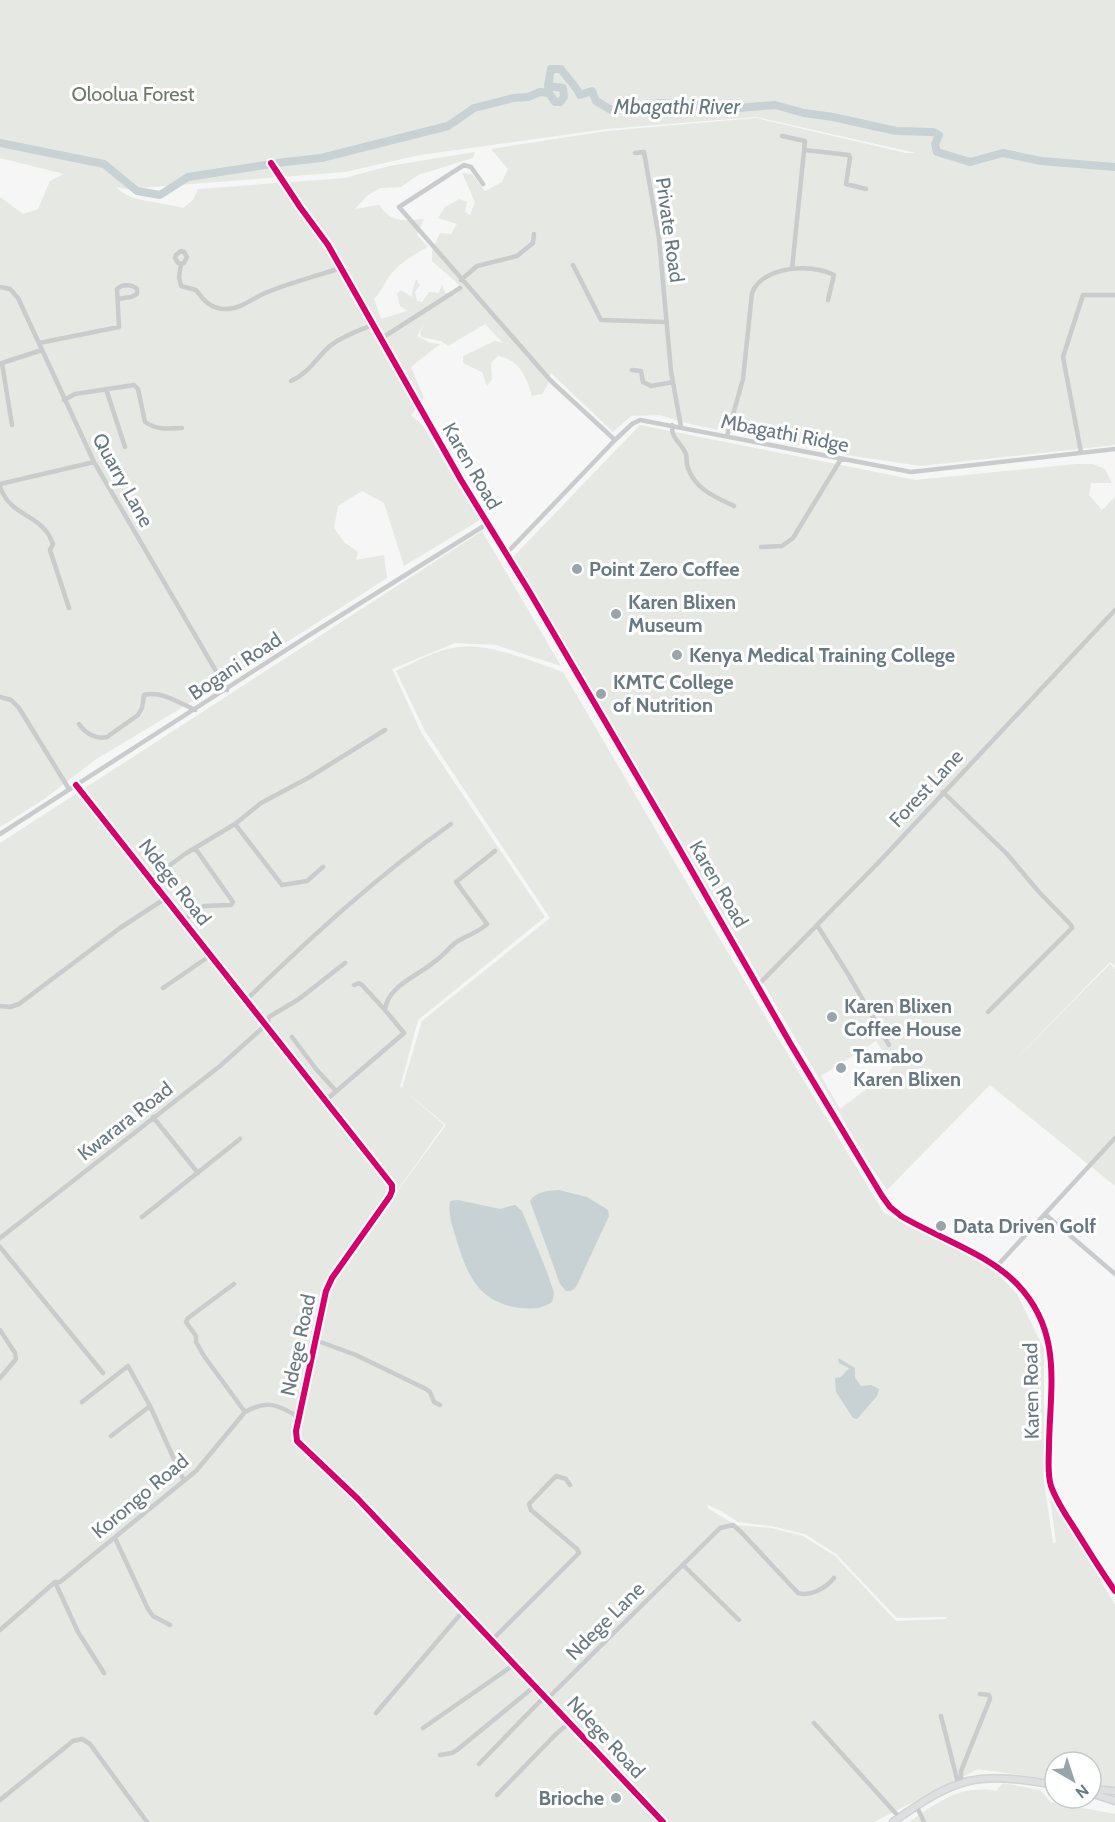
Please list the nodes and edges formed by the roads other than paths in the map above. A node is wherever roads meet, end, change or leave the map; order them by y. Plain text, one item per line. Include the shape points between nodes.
1 (782, 136) dead end
2 (805, 150) junction
3 (635, 153) dead end
4 (272, 165) dead end
5 (483, 184) dead end
6 (866, 189) dead end
7 (534, 234) dead end
8 (181, 264) dead end
9 (573, 265) dead end
10 (341, 267) junction
11 (792, 269) junction
12 (461, 280) junction
13 (0, 287) edge
14 (460, 288) dead end
15 (1115, 295) edge
16 (118, 299) junction
17 (828, 300) dead end
18 (666, 322) junction
19 (374, 324) junction
20 (382, 338) junction
21 (39, 343) junction
22 (42, 350) junction
23 (632, 370) dead end
24 (291, 381) dead end
25 (673, 382) junction
26 (106, 389) junction
27 (64, 400) junction
28 (12, 425) dead end
29 (672, 425) junction
30 (681, 427) junction
31 (182, 428) dead end
32 (727, 436) junction
33 (615, 440) junction
34 (125, 447) dead end
35 (1115, 449) edge
36 (1081, 452) junction
37 (841, 459) junction
38 (94, 462) junction
39 (0, 486) edge
40 (734, 506) dead end
41 (487, 524) junction
42 (761, 547) dead end
43 (505, 555) junction
44 (69, 608) dead end
45 (1115, 610) edge
46 (227, 690) junction
47 (0, 697) edge
48 (195, 710) junction
49 (79, 724) dead end
50 (385, 730) dead end
51 (76, 785) junction
52 (69, 789) junction
53 (943, 792) junction
54 (235, 824) junction
55 (451, 824) dead end
56 (0, 834) edge
57 (195, 848) junction
58 (495, 851) dead end
59 (323, 867) dead end
60 (151, 879) junction
61 (166, 898) junction
62 (184, 920) junction
63 (817, 925) junction
64 (211, 955) junction
65 (345, 963) dead end
66 (354, 985) dead end
67 (758, 986) junction
68 (163, 988) dead end
69 (246, 1000) junction
70 (0, 1006) edge
71 (385, 1010) junction
72 (988, 1012) dead end
73 (266, 1024) junction
74 (292, 1037) dead end
75 (889, 1045) dead end
76 (336, 1091) junction
77 (326, 1100) junction
78 (153, 1118) junction
79 (1115, 1138) edge
80 (240, 1139) dead end
81 (198, 1173) junction
82 (1046, 1215) junction
83 (142, 1217) dead end
84 (0, 1238) edge
85 (0, 1247) edge
86 (996, 1267) junction
87 (1115, 1274) edge
88 (234, 1284) dead end
89 (0, 1330) edge
90 (315, 1340) junction
91 (104, 1373) dead end
92 (0, 1378) edge
93 (82, 1402) dead end
94 (150, 1406) junction
95 (440, 1406) dead end
96 (245, 1412) junction
97 (299, 1417) junction
98 (111, 1436) dead end
99 (183, 1479) junction
100 (570, 1485) dead end
101 (115, 1538) junction
102 (683, 1565) junction
103 (834, 1578) dead end
104 (55, 1582) junction
105 (1115, 1592) edge
106 (464, 1610) junction
107 (738, 1620) dead end
108 (170, 1625) dead end
109 (0, 1630) edge
110 (492, 1640) junction
111 (515, 1664) junction
112 (104, 1673) dead end
113 (535, 1686) junction
114 (980, 1694) dead end
115 (546, 1697) junction
116 (376, 1713) dead end
117 (941, 1716) dead end
118 (570, 1722) junction
119 (814, 1724) dead end
120 (423, 1728) dead end
121 (440, 1755) dead end
122 (479, 1764) dead end
123 (960, 1783) junction
124 (1043, 1783) edge
125 (497, 1795) dead end
126 (0, 1800) edge
127 (916, 1805) junction
128 (899, 1817) junction
129 (147, 1822) edge
130 (663, 1822) edge
131 (893, 1822) edge
132 (924, 1822) edge

1 - 2 street via 805,140
2 - 6 street via 849,154 846,184
2 - 11 street
3 - 18 street, Private Road via 644,152 659,238
4 - 10 street, Karen Road
5 - 12 street via 471,167 464,165 399,207
7 - 12 street via 533,243 517,256 477,266
8 - 10 street via 181,286 196,290 210,306 226,309
9 - 18 street via 601,320
10 - 19 street, Karen Road
11 - 17 street via 834,274
11 - 32 street via 765,275 755,285 743,379
12 - 33 street via 550,381
13 - 21 street, Quarry Lane via 14,292
14 - 20 street
15 - 36 street via 1083,295 1063,357
16 - 16 street via 120,286 137,289 134,296
16 - 21 street via 119,327
18 - 25 street, Private Road
19 - 20 street, Karen Road
19 - 24 street via 339,339
20 - 41 street, Karen Road
21 - 22 street, Quarry Lane
22 - 27 street, Quarry Lane
22 - 28 street via 2,363
23 - 25 street via 641,371 643,382 651,386
25 - 30 street, Private Road
26 - 27 street via 75,394
26 - 31 street via 134,385 145,422 154,428
26 - 34 street
27 - 38 street, Quarry Lane
29 - 30 street, Mbagathi Ridge
29 - 33 street, Mbagathi Ridge via 640,420
29 - 40 street via 694,480 706,493
30 - 32 street, Mbagathi Ridge
32 - 37 street, Mbagathi Ridge
33 - 43 street, Mbagathi Ridge
35 - 36 street, Mbagathi Ridge
36 - 37 street, Mbagathi Ridge via 911,472
37 - 42 street via 793,537 782,546
38 - 39 street
38 - 46 street, Quarry Lane
39 - 44 street via 3,496 46,531 54,544 50,550
41 - 43 street, Karen Road
41 - 46 street, Bogani Road
43 - 67 street, Karen Road
45 - 53 street, Forest Lane
46 - 48 street, Bogani Road
47 - 52 street via 19,708
48 - 49 street via 165,697 145,694 138,715 107,737 90,734
48 - 51 street, Bogani Road
50 - 54 street via 261,803
51 - 52 street, Bogani Road
51 - 60 street, Ndege Road
52 - 56 street, Bogani Road
53 - 63 street, Forest Lane
53 - 72 street via 1007,854 1071,925
54 - 57 street
54 - 59 street via 282,885 307,881
55 - 69 street via 375,882
57 - 60 street
57 - 62 street via 233,903 204,906
58 - 71 street via 456,882 487,924 396,989
60 - 61 street, Ndege Road
61 - 62 street, Ndege Road
61 - 70 street via 19,1004
62 - 64 street, Ndege Road
63 - 67 street, Forest Lane
63 - 75 street
64 - 68 street
64 - 69 street, Ndege Road
65 - 73 street, Kwarara Road via 270,1017
66 - 71 street via 360,984
67 - 86 street, Karen Road via 886,1202 911,1222
69 - 73 street, Ndege Road
71 - 76 street via 404,1033
73 - 77 street, Ndege Road
73 - 78 street, Kwarara Road
74 - 76 street
76 - 77 street
77 - 90 street, Ndege Road via 393,1188 329,1284
78 - 81 street
78 - 84 street, Kwarara Road
79 - 82 street
80 - 81 street
81 - 83 street
82 - 86 street
82 - 87 street
85 - 91 street
86 - 105 street, Karen Road via 1024,1292 1049,1340 1051,1486
88 - 96 street via 186,1322
89 - 92 street via 16,1359
90 - 95 street via 426,1389
90 - 97 street, Ndege Road
93 - 94 street via 128,1366
94 - 98 street
94 - 99 street
96 - 97 street via 270,1404
96 - 99 street, Korongo Road via 196,1471
97 - 106 street, Ndege Road via 297,1441
99 - 101 street, Korongo Road
100 - 110 street via 558,1475 529,1504 579,1553
101 - 104 street, Korongo Road
101 - 108 street via 148,1610
102 - 103 street, Ndege Lane via 720,1528 730,1525 798,1593 806,1595 826,1588
102 - 107 street
102 - 115 street, Ndege Lane
104 - 109 street, Korongo Road
104 - 112 street via 78,1632
106 - 110 street, Ndege Road
106 - 116 street
110 - 111 street, Ndege Road
111 - 113 street, Ndege Road
111 - 120 street
113 - 115 street, Ndege Road
113 - 121 street via 457,1750
114 - 123 street via 989,1695 990,1699 961,1771
115 - 118 street, Ndege Road
115 - 122 street, Ndege Lane
117 - 123 street
118 - 125 street
118 - 130 street, Ndege Road
119 - 128 street
123 - 124 main road via 999,1777
123 - 127 main road
126 - 129 street via 73,1741 82,1738
127 - 128 main road
127 - 132 street
128 - 131 main road

